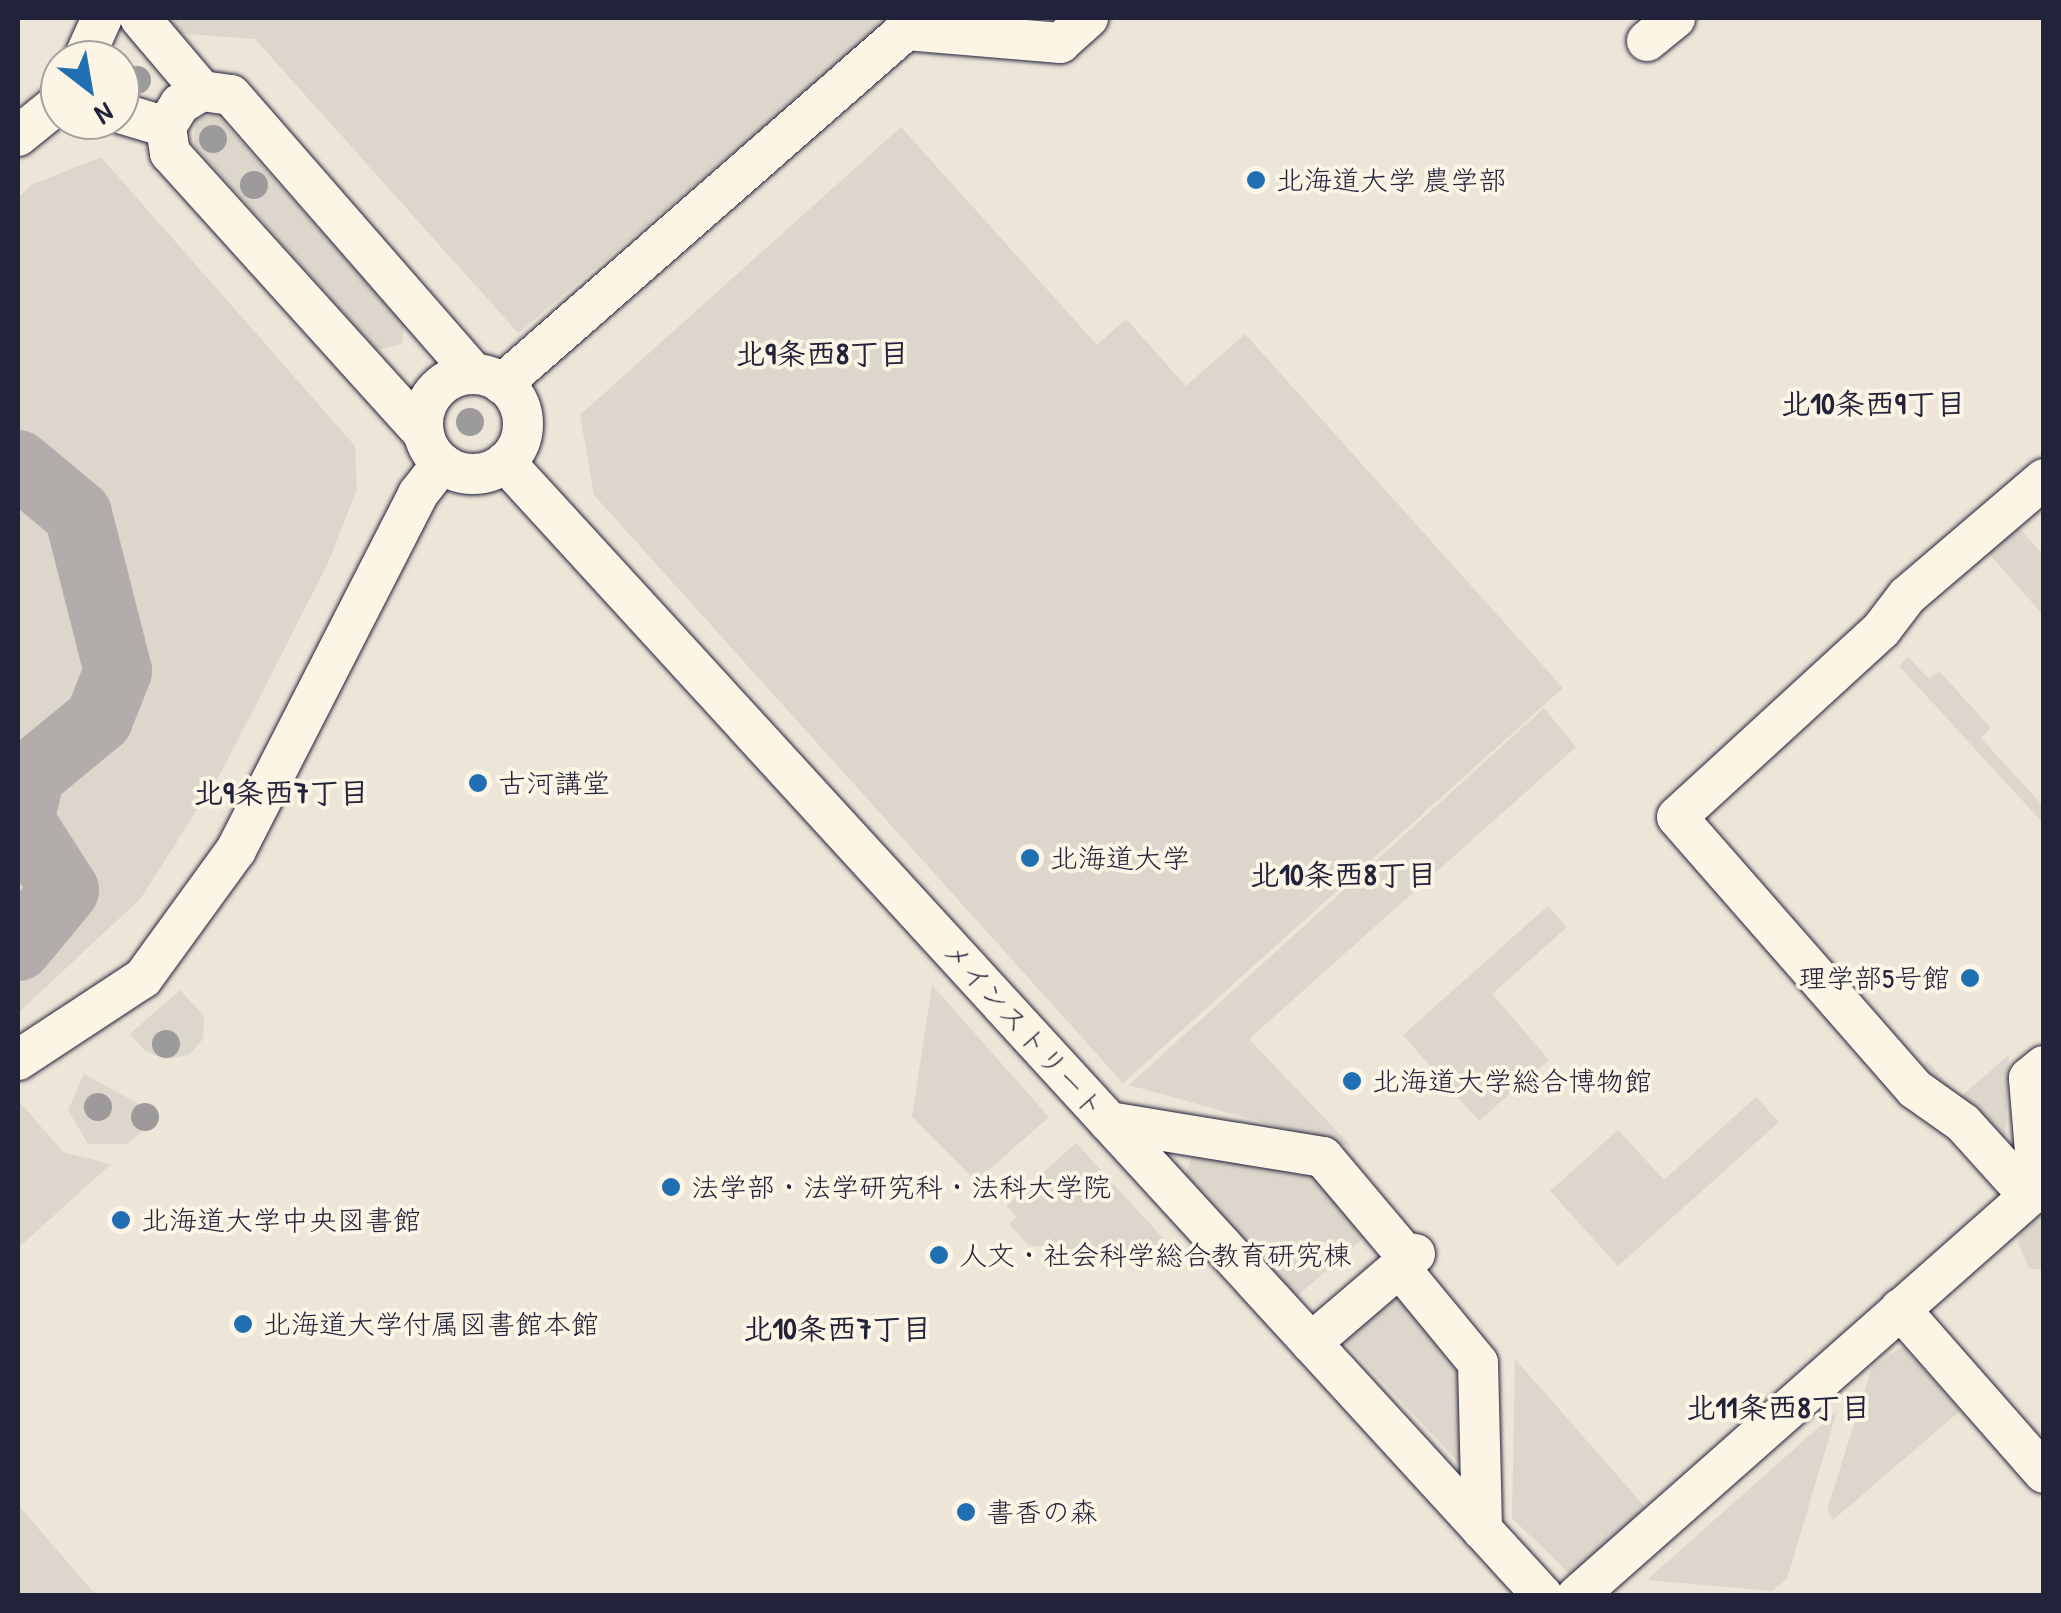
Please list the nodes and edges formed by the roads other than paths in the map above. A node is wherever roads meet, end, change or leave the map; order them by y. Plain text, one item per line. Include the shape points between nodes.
1 (140, 18) edge
2 (1088, 18) edge
3 (906, 24) edge
4 (202, 91) junction
5 (40, 118) edge
6 (140, 119) edge
7 (166, 126) junction
8 (18, 136) edge
9 (488, 379) junction
10 (433, 449) junction
11 (506, 462) junction
12 (2044, 479) edge
13 (18, 1060) edge
14 (2044, 1066) edge
15 (1109, 1122) junction
16 (2037, 1189) edge
17 (1407, 1260) junction
18 (1900, 1309) junction
19 (1312, 1343) junction
20 (2044, 1473) edge
21 (1482, 1530) junction
22 (1543, 1596) edge
23 (1578, 1596) edge

1 - 4 street
2 - 3 street via 1060,42
3 - 9 street
4 - 7 street via 180,104
4 - 9 street via 231,95
5 - 8 street
6 - 7 street
7 - 10 street via 170,153
9 - 10 street via 434,392
9 - 11 street via 523,422
10 - 11 street via 466,474
10 - 13 street via 418,494 236,850 143,978
11 - 15 street, メインストリート
12 - 16 street via 1906,596 1882,630 1677,816 1915,1089
14 - 16 street via 2029,1078
15 - 17 street via 1323,1157
15 - 19 street, メインストリート
16 - 18 street
17 - 19 street
17 - 21 street via 1478,1363
18 - 20 street
18 - 23 street
19 - 21 street, メインストリート
21 - 22 street, メインストリート

